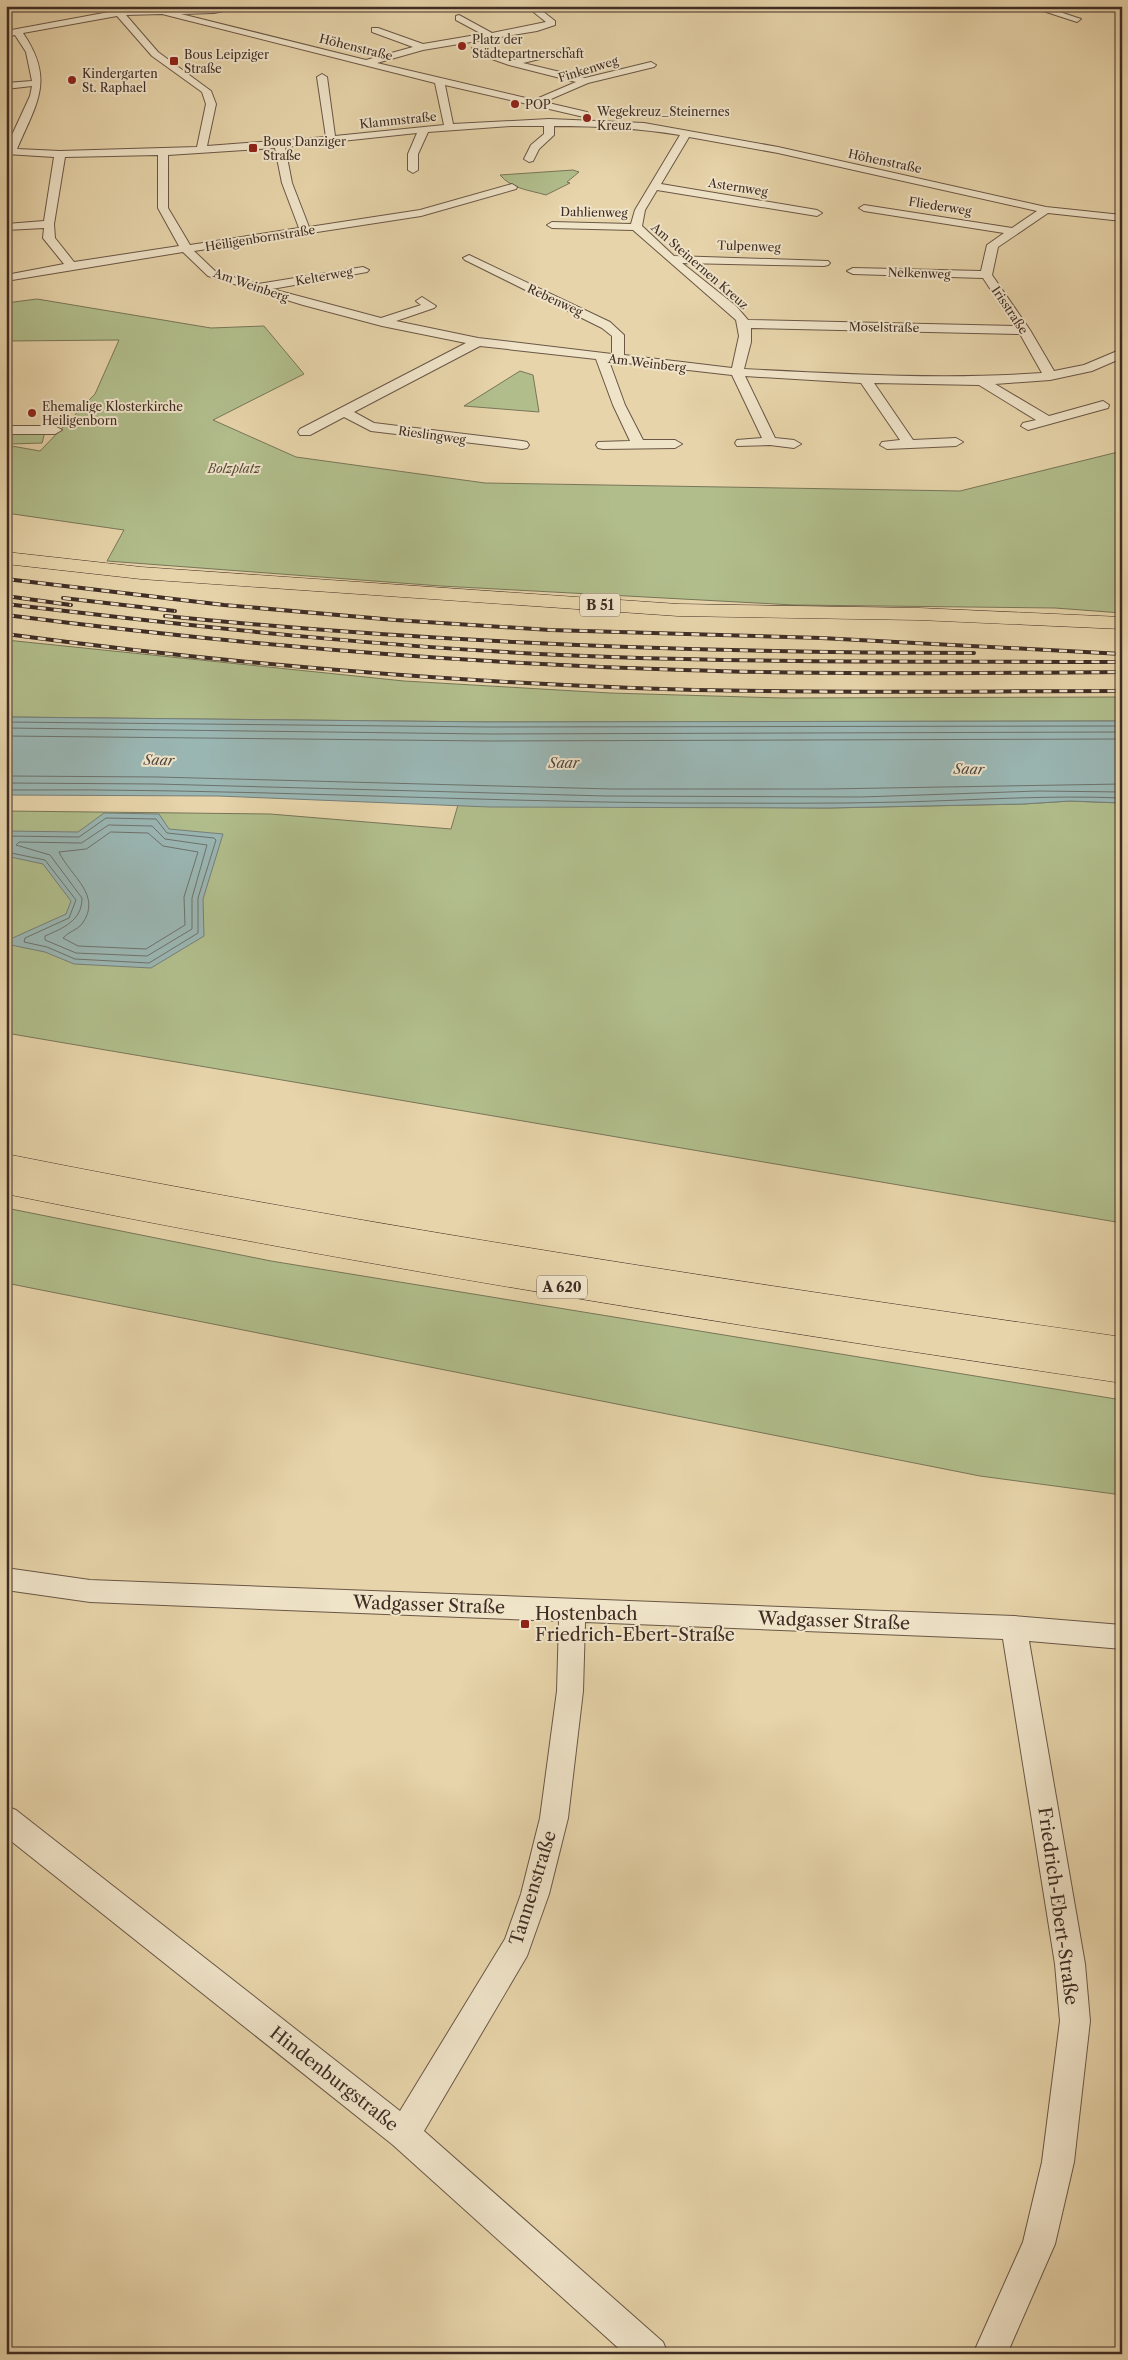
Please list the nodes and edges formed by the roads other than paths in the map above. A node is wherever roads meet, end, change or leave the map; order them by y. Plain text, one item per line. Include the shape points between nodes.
1 (244, 6) edge
2 (530, 6) edge
3 (1032, 6) edge
4 (100, 8) dead end
5 (164, 12) junction
6 (119, 13) junction
7 (459, 18) dead end
8 (1077, 19) dead end
9 (374, 30) dead end
10 (18, 31) junction
11 (6, 34) edge
12 (489, 35) junction
13 (422, 46) junction
14 (475, 50) dead end
15 (566, 50) dead end
16 (366, 63) junction
17 (512, 63) junction
18 (651, 65) dead end
19 (322, 77) dead end
20 (439, 81) junction
21 (585, 81) junction
22 (37, 83) junction
23 (6, 86) edge
24 (538, 104) junction
25 (602, 118) dead end
26 (547, 122) junction
27 (644, 126) joint
28 (450, 127) junction
29 (424, 130) junction
30 (686, 133) junction
31 (331, 140) junction
32 (279, 144) junction
33 (201, 150) junction
34 (9, 151) edge
35 (163, 152) junction
36 (60, 154) junction
37 (529, 158) dead end
38 (414, 170) dead end
39 (654, 186) junction
40 (512, 187) dead end
41 (864, 208) dead end
42 (1046, 210) junction
43 (817, 213) dead end
44 (1122, 218) edge
45 (49, 224) junction
46 (552, 225) dead end
47 (6, 227) edge
48 (636, 227) junction
49 (305, 231) junction
50 (1012, 231) junction
51 (187, 250) junction
52 (469, 258) dead end
53 (672, 258) junction
54 (824, 263) dead end
55 (70, 266) junction
56 (363, 270) dead end
57 (852, 271) dead end
58 (986, 275) junction
59 (6, 278) edge
60 (256, 288) junction
61 (422, 301) dead end
62 (382, 322) junction
63 (744, 324) junction
64 (1024, 330) junction
65 (478, 342) junction
66 (1122, 353) edge
67 (602, 358) junction
68 (618, 359) junction
69 (736, 372) junction
70 (1050, 376) junction
71 (865, 379) junction
72 (982, 380) junction
73 (1103, 405) dead end
74 (345, 412) junction
75 (1048, 421) junction
76 (1028, 426) dead end
77 (6, 430) edge
78 (55, 430) dead end
79 (305, 432) dead end
80 (770, 441) junction
81 (956, 442) dead end
82 (742, 443) dead end
83 (675, 444) dead end
84 (794, 444) dead end
85 (909, 444) junction
86 (522, 445) dead end
87 (603, 445) dead end
88 (640, 445) junction
89 (887, 445) dead end
90 (6, 558) edge
91 (1122, 624) edge
92 (6, 1164) edge
93 (6, 1184) edge
94 (1122, 1349) edge
95 (1122, 1371) edge
96 (6, 1579) edge
97 (572, 1612) junction
98 (1014, 1628) junction
99 (1122, 1637) edge
100 (6, 1819) edge
101 (404, 2134) junction
102 (651, 2354) edge
103 (990, 2354) edge

1 - 5 street
2 - 12 street via 552,23
3 - 8 street
4 - 6 street
5 - 6 street
5 - 16 street, Höhenstraße
6 - 10 street
6 - 33 street via 155,54 206,91 211,104
7 - 12 street
9 - 13 street
10 - 11 street
10 - 22 street via 31,52
12 - 13 street
13 - 16 street
14 - 17 street
15 - 17 street
16 - 20 street, Höhenstraße
17 - 21 street
18 - 21 street, Finkenweg
19 - 31 street
20 - 24 street, Höhenstraße
20 - 28 street
21 - 24 street, Finkenweg
22 - 23 street
22 - 34 street via 35,96
24 - 25 street, Höhenstraße
24 - 26 street
26 - 27 street, Klammstraße
26 - 28 street, Klammstraße
26 - 37 street via 549,135 535,147
27 - 30 street, Höhenstraße
28 - 29 street, Klammstraße
29 - 31 street, Klammstraße
29 - 38 street via 413,149 411,161
30 - 39 street, Am Steinernen Kreuz
30 - 42 street, Höhenstraße via 778,150
31 - 32 street, Klammstraße
32 - 33 street, Klammstraße
32 - 49 street via 288,183
33 - 35 street, Klammstraße
34 - 36 street, Klammstraße
35 - 36 street, Klammstraße
35 - 51 street, Am Weinberg via 163,208
36 - 45 street
39 - 43 street, Asternweg
39 - 48 street, Am Steinernen Kreuz via 640,210
40 - 49 street, Heiligenbornstraße via 421,213
41 - 50 street, Fliederweg
42 - 44 street, Höhenstraße
42 - 50 street, Irisstraße
45 - 47 street
45 - 55 street via 49,238
46 - 48 street, Dahlienweg
48 - 53 street, Am Steinernen Kreuz
49 - 51 street, Heiligenbornstraße
50 - 58 street, Irisstraße via 993,245
51 - 55 street, Heiligenbornstraße
51 - 60 street, Am Weinberg via 212,274
52 - 68 street, Rebenweg via 606,325 618,335
53 - 54 street, Tulpenweg
53 - 63 street, Am Steinernen Kreuz
55 - 59 street, Heiligenbornstraße
56 - 60 street, Kelterweg
57 - 58 street, Nelkenweg
58 - 64 street, Irisstraße
60 - 62 street, Am Weinberg
61 - 62 street via 430,306
62 - 65 street, Am Weinberg
63 - 64 street, Moselstraße
63 - 69 street, Am Steinernen Kreuz via 745,343
64 - 70 street, Irisstraße
65 - 67 street, Am Weinberg
65 - 74 street
66 - 70 street, Am Weinberg via 1088,368
67 - 68 street, Am Weinberg
67 - 88 street via 619,405
68 - 69 street, Am Weinberg
69 - 71 street, Am Weinberg
69 - 80 street
70 - 72 street, Am Weinberg
71 - 72 street, Am Weinberg
71 - 85 street
72 - 75 street
73 - 75 street
74 - 79 street
74 - 86 street, Rieslingweg via 371,427
75 - 76 street
77 - 78 street
80 - 82 street
80 - 84 street
81 - 85 street
83 - 88 street
85 - 89 street
87 - 88 street
90 - 91 main road, B 51 via 80,568 678,610 919,614
92 - 94 main road, A 620 via 371,1234 608,1273
93 - 95 main road, A 620 via 365,1254 628,1298
96 - 97 street, Wadgasser Straße via 90,1591
97 - 98 street, Wadgasser Straße
97 - 101 street, Tannenstraße via 570,1691 554,1818 535,1894 517,1946
98 - 99 street, Wadgasser Straße
98 - 103 street, Friedrich-Ebert-Straße via 1070,1964 1075,2021 1058,2162 1040,2244
100 - 101 street, Hindenburgstraße
101 - 102 street, Hindenburgstraße

